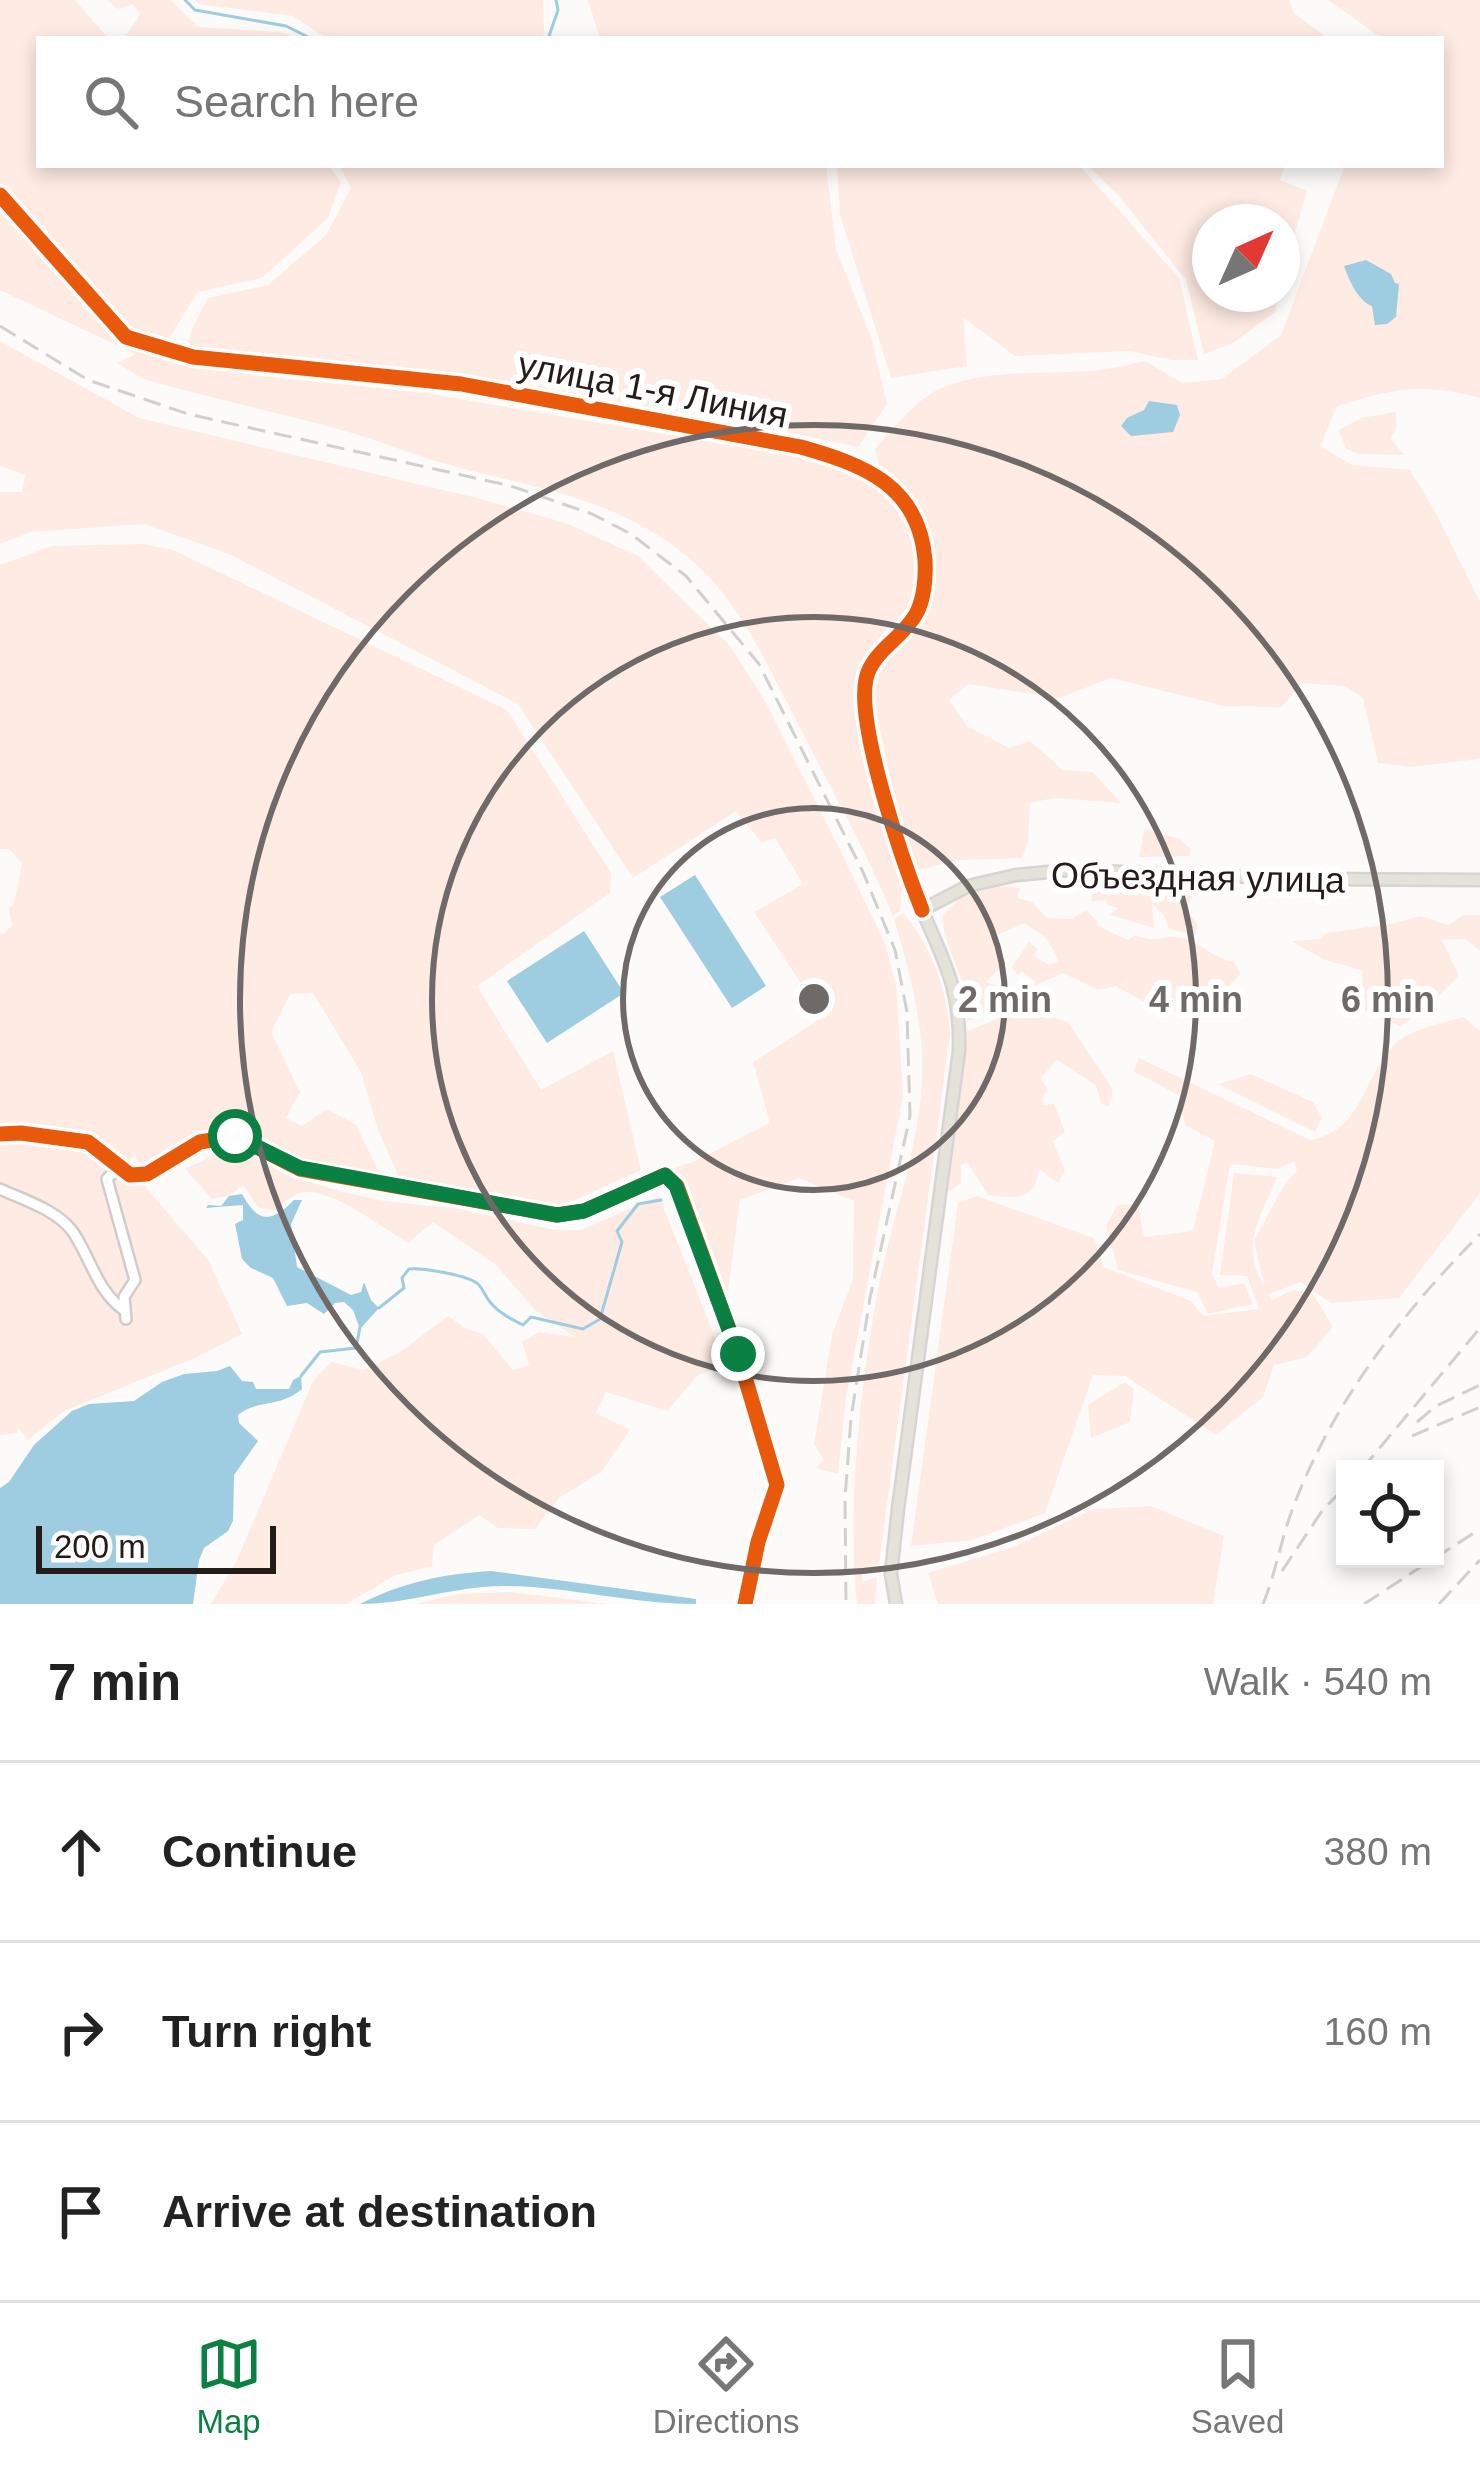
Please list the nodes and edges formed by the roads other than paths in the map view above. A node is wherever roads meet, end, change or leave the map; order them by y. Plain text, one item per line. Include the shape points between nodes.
1 (0, 195) edge
2 (1480, 880) edge
3 (922, 910) junction
4 (0, 1134) edge
5 (118, 1168) junction
6 (0, 1189) edge
7 (745, 1604) edge
8 (896, 1604) edge

1 - 3 street, улица 1-я Линия via 126,337 193,356 461,384 801,447 854,462 898,492 922,530 926,577 916,614 866,675 863,708
2 - 3 main road, Объездная улица via 1070,869 968,886
3 - 8 main road via 949,969 959,1051 892,1561
4 - 5 street via 88,1142
5 - 6 street via 107,1178 135,1280 125,1315 71,1229
5 - 7 street via 147,1174 200,1142 235,1136 300,1168 557,1215 665,1175 676,1186 738,1354 777,1485

